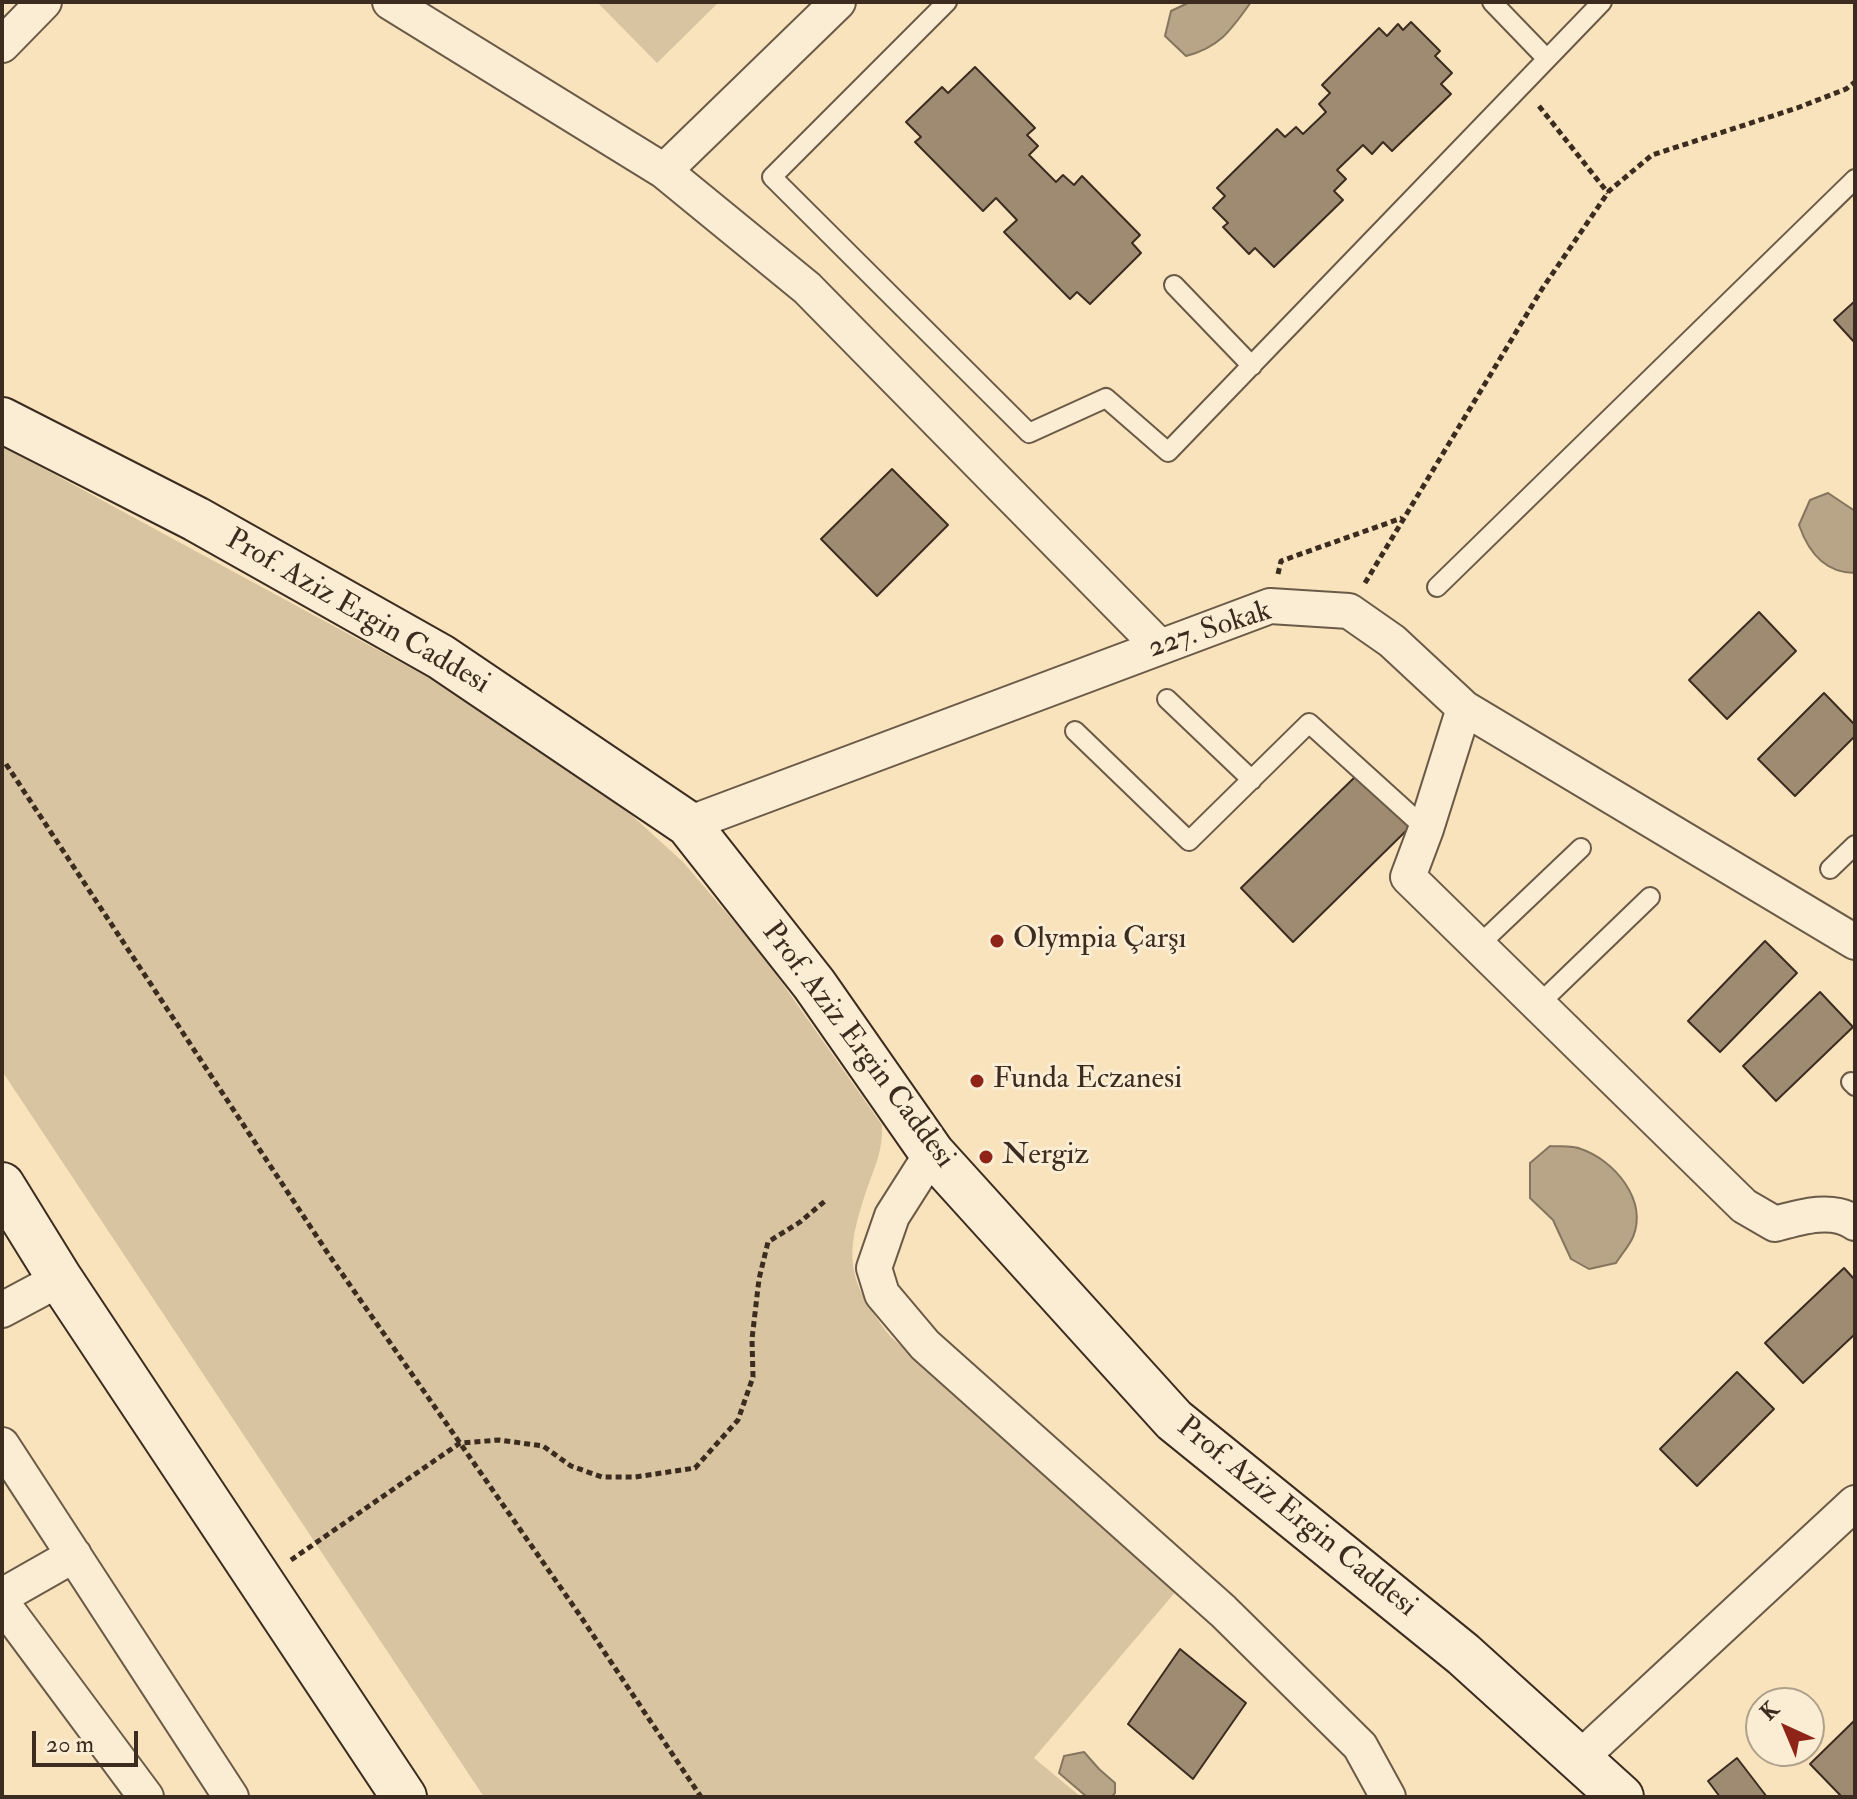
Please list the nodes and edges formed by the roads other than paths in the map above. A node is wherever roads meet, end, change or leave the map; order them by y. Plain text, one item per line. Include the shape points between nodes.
1 (44, 2) edge
2 (390, 2) edge
3 (838, 2) edge
4 (947, 2) edge
5 (1492, 2) edge
6 (1602, 2) edge
7 (2, 45) edge
8 (1547, 59) junction
9 (664, 171) junction
10 (1855, 179) edge
11 (1174, 285) dead end
12 (1252, 366) junction
13 (2, 420) edge
14 (1437, 587) dead end
15 (1160, 647) junction
16 (1167, 699) dead end
17 (1464, 708) junction
18 (1075, 731) dead end
19 (1252, 780) junction
20 (688, 824) junction
21 (1426, 829) junction
22 (1855, 845) edge
23 (1581, 848) dead end
24 (1830, 869) dead end
25 (1650, 897) dead end
26 (1855, 942) edge
27 (1478, 946) junction
28 (1538, 1005) junction
29 (932, 1153) junction
30 (2, 1185) edge
31 (1855, 1223) edge
32 (60, 1279) junction
33 (2, 1310) edge
34 (2, 1445) edge
35 (1855, 1503) edge
36 (74, 1555) junction
37 (2, 1596) edge
38 (2, 1603) edge
39 (1579, 1759) junction
40 (146, 1797) edge
41 (231, 1797) edge
42 (404, 1797) edge
43 (1388, 1797) edge
44 (1621, 1797) edge

1 - 7 street
2 - 9 street
3 - 9 street
4 - 12 lane via 772,177 1029,433 1106,398 1168,452
5 - 8 lane
6 - 8 lane
8 - 12 lane
9 - 15 street via 807,288
10 - 14 lane
11 - 12 lane
13 - 20 street, Prof. Aziz Ergin Caddesi via 196,519 441,657
15 - 17 street, 227. Sokak via 1270,606 1349,611 1392,641
15 - 20 street, 227. Sokak
16 - 19 lane
17 - 21 street
17 - 26 street
18 - 19 lane via 1189,841
19 - 21 lane via 1309,723
20 - 29 street, Prof. Aziz Ergin Caddesi via 814,984
21 - 27 street via 1408,877
22 - 24 lane
23 - 27 lane
25 - 28 lane
27 - 28 street
28 - 31 street via 1744,1206 1775,1224 1843,1214
29 - 39 street, Prof. Aziz Ergin Caddesi via 1174,1420 1463,1654
29 - 43 street via 892,1216 874,1268 882,1294 925,1345 1223,1611 1360,1746
30 - 32 street
32 - 33 street
32 - 42 street
34 - 36 street
35 - 39 street
36 - 37 street
36 - 41 street
38 - 40 street
39 - 44 street, Prof. Aziz Ergin Caddesi

